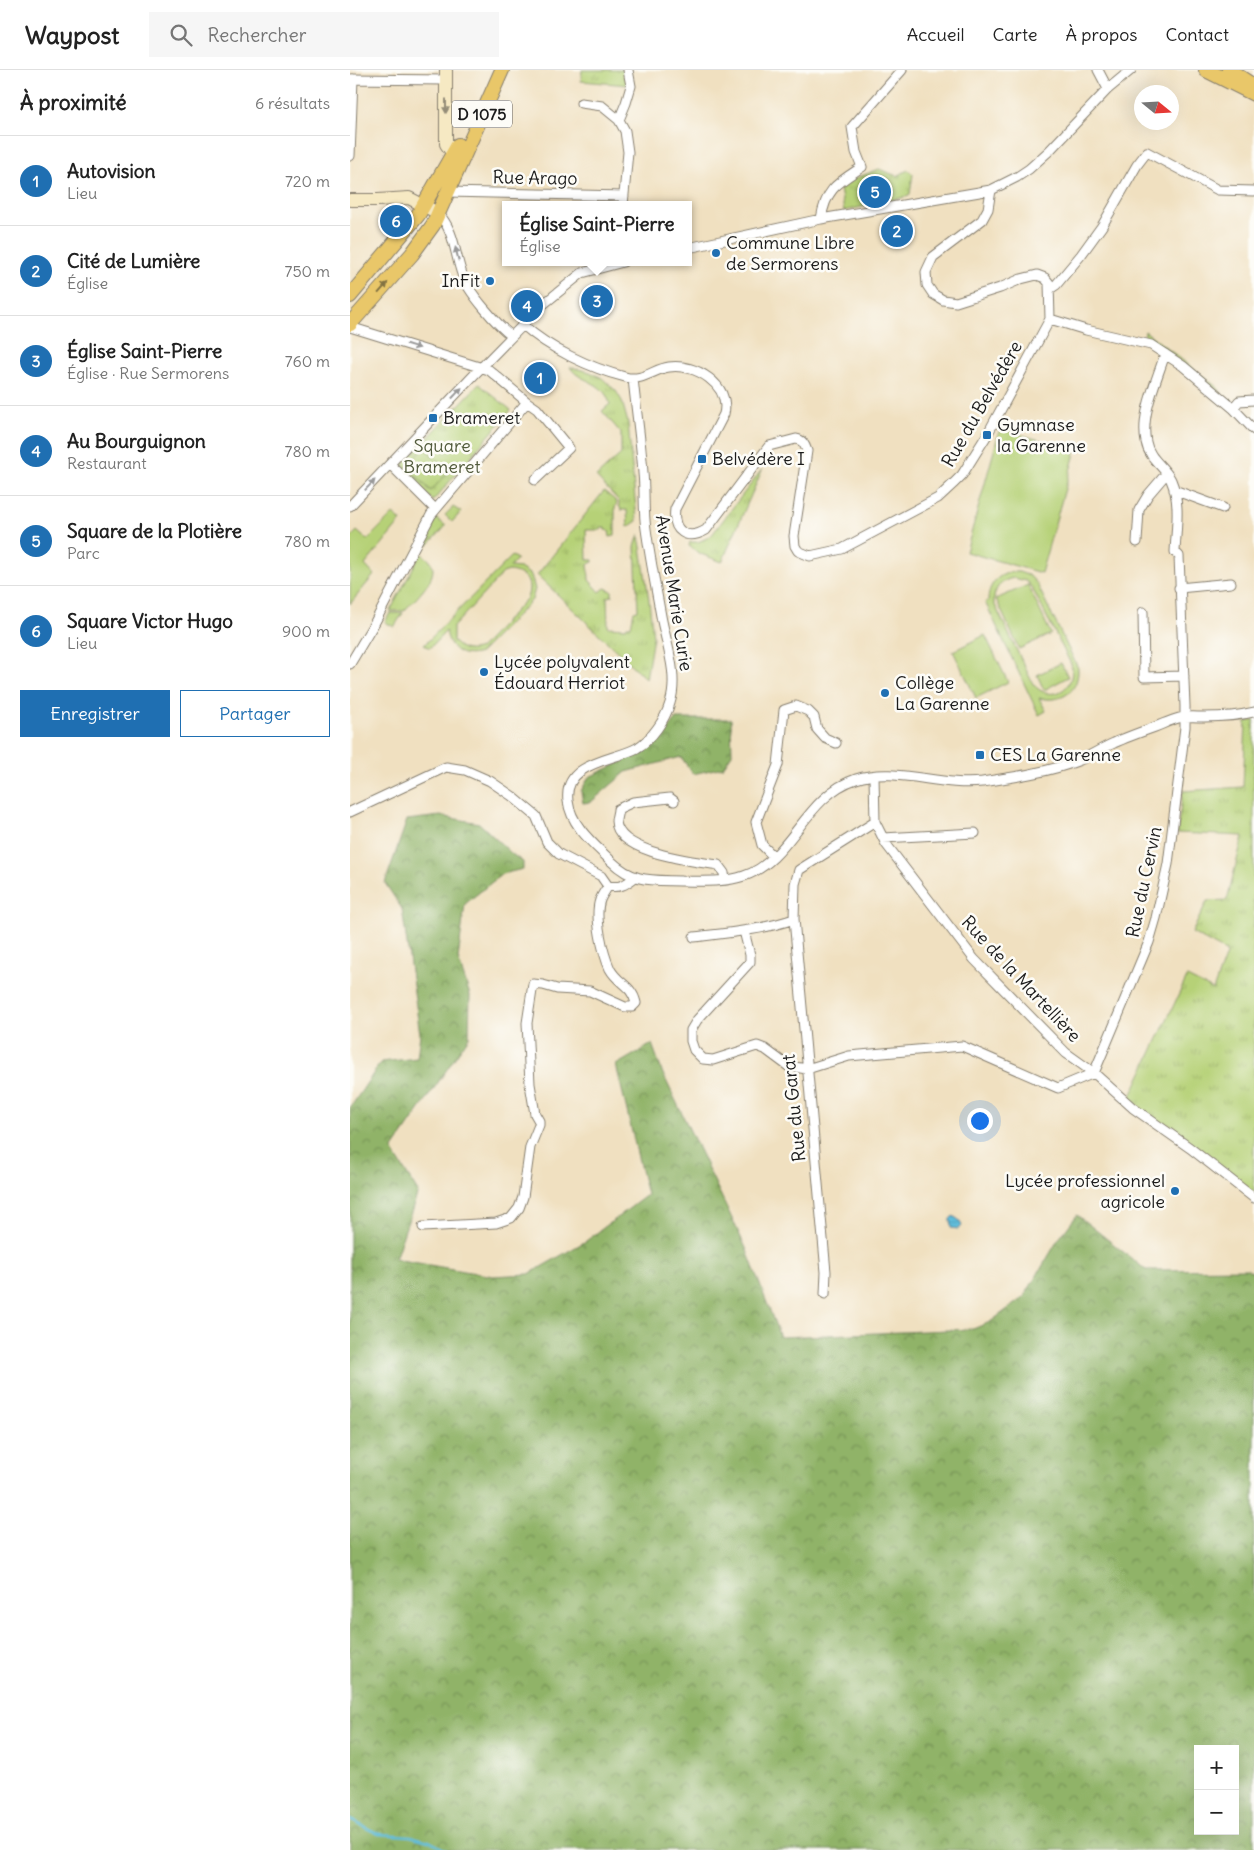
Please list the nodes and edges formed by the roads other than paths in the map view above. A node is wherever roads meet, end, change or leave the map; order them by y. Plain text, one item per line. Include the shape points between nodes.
1 (493, 70) edge
2 (502, 70) edge
3 (628, 70) edge
4 (902, 70) edge
5 (1098, 70) edge
6 (1131, 70) edge
7 (1206, 70) edge
8 (1229, 70) edge
9 (446, 75) edge
10 (351, 79) edge
11 (1254, 86) edge
12 (1108, 89) junction
13 (1254, 94) edge
14 (581, 103) dead end
15 (619, 120) junction
16 (350, 156) edge
17 (457, 156) junction
18 (442, 187) junction
19 (991, 190) junction
20 (1254, 191) edge
21 (409, 198) junction
22 (350, 200) edge
23 (623, 200) edge
24 (425, 206) junction
25 (438, 213) junction
26 (821, 219) junction
27 (692, 247) edge
28 (608, 266) edge
29 (1050, 289) junction
30 (350, 296) edge
31 (1050, 319) junction
32 (523, 325) junction
33 (350, 326) edge
34 (512, 336) junction
35 (1165, 354) junction
36 (481, 368) junction
37 (633, 378) junction
38 (1254, 400) edge
39 (527, 402) junction
40 (1233, 408) junction
41 (1254, 430) edge
42 (390, 464) junction
43 (1166, 474) junction
44 (535, 480) dead end
45 (1174, 490) junction
46 (350, 506) edge
47 (1223, 508) dead end
48 (435, 509) junction
49 (1137, 542) dead end
50 (1231, 583) dead end
51 (1180, 588) junction
52 (1143, 612) dead end
53 (350, 664) edge
54 (1184, 676) junction
55 (1254, 712) edge
56 (1185, 717) junction
57 (836, 743) dead end
58 (874, 776) junction
59 (674, 802) dead end
60 (350, 812) edge
61 (875, 822) junction
62 (975, 833) dead end
63 (883, 838) junction
64 (774, 857) junction
65 (634, 878) junction
66 (725, 880) junction
67 (608, 886) junction
68 (794, 919) junction
69 (744, 931) junction
70 (694, 937) dead end
71 (807, 1069) junction
72 (1094, 1073) junction
73 (1254, 1198) edge
74 (422, 1227) dead end
75 (825, 1294) dead end

1 - 17 main road, D 1075
2 - 17 main road, D 1075
3 - 15 street via 631,86
4 - 26 street via 852,127 862,166 830,192
5 - 12 street
6 - 12 street
7 - 13 main road
8 - 11 main road
9 - 10 street
9 -> 17 main road via 446,144
10 - 16 street
12 - 19 street via 1029,169
14 - 15 street via 602,106
15 - 23 street via 628,152
17 - 18 main road
18 - 21 main road
18 - 23 street, Rue Arago
18 - 24 main road
18 - 25 main road
19 - 26 street
19 - 29 street via 988,209 982,220 933,257 926,272 927,285 938,297 956,302 1036,275 1045,278
20 - 29 street via 1218,190 1147,152 1136,165 1102,226
21 - 22 main road
21 - 24 main road
24 - 25 main road
24 - 30 main road
33 -> 25 main road via 423,240
34 -> 25 street via 468,287 451,232
26 - 27 street
28 - 32 street via 582,273 530,315
29 - 31 street
31 - 35 street via 1151,345
31 - 37 street, Rue du Belvédère via 987,435 953,484 938,498 842,549 810,556 798,551 794,536 806,463 805,444 796,439 769,446 706,530 696,536 686,534 677,528 675,509 724,414 725,397 715,382 699,372 682,368 669,367
32 - 34 street
32 - 37 street, Rue du Belvédère via 564,353 597,368
33 -> 36 street
34 - 36 street
35 - 40 street
35 - 43 street via 1144,424 1148,450
36 - 39 street via 489,370
42 -> 36 street
37 - 65 street, Avenue Marie Curie via 644,476 645,526 672,667 671,701 653,734 638,747 597,761 577,774 568,790 568,799 572,817 588,838
38 - 40 street via 1239,401
39 - 44 street via 549,422 569,448
39 - 48 street
40 - 41 street
46 -> 42 street
42 - 48 street
43 - 45 street
43 - 49 street via 1139,510
45 - 47 street
45 - 51 street, Rue du Cervin via 1177,506 1175,552 1179,556
48 - 53 street
50 - 51 street
51 - 54 street, Rue du Cervin
52 - 54 street via 1144,676
54 - 56 street, Rue du Cervin
55 - 56 street
56 - 58 street via 1050,770 968,784
56 - 72 street, Rue du Cervin via 1168,864 1156,918
57 - 64 street via 817,729 814,717 808,711 796,706 784,710 778,764 756,822 762,845
58 - 61 street, Rue de la Martellière
58 - 64 street via 858,778 828,793
59 - 66 street via 670,798 633,802 618,809 616,822 622,835 635,846 671,857 718,865
60 - 67 street via 446,767 465,770 512,796 536,816 548,842 559,854 601,876
61 - 63 street, Rue de la Martellière
61 - 68 street, Rue du Garat via 799,870 795,884
62 - 63 street
63 - 72 street, Rue de la Martellière via 974,959 1066,1053
64 - 66 street via 754,872
65 - 66 street via 651,881
65 - 67 street via 617,888
67 - 74 street via 598,907 601,939 611,969 632,990 636,1003 632,1007 626,1006 590,991 533,984 527,1023 530,1084 539,1125 530,1147 520,1208 511,1218 496,1223
68 - 69 street
68 - 71 street, Rue du Garat
69 - 70 street
69 - 71 street via 750,962 696,1020 691,1041 694,1050 702,1059 713,1060 757,1046 788,1066
71 - 72 street via 849,1056 962,1046 1058,1088
71 - 75 street, Rue du Garat via 826,1272
72 - 73 street, Rue de la Martellière via 1133,1108

